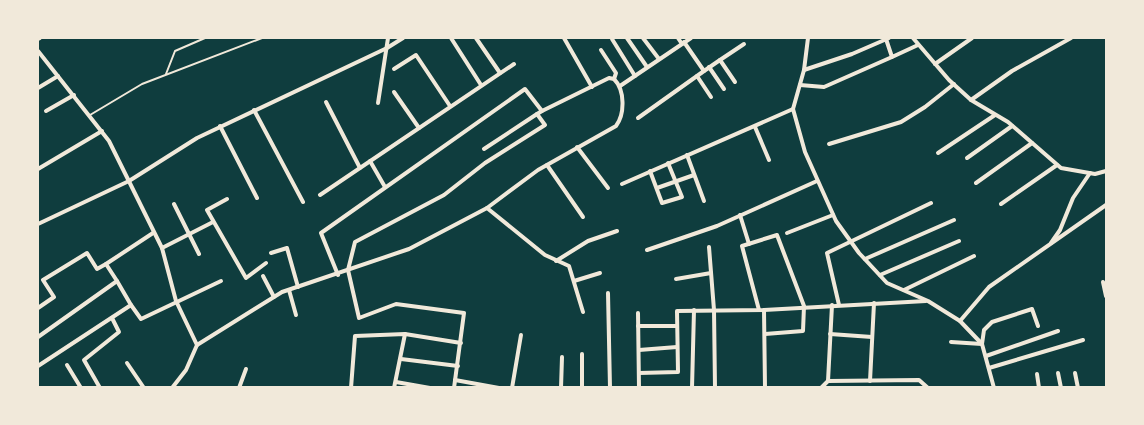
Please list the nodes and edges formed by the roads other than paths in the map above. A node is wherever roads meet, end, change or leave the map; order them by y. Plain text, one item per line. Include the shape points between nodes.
1 (205, 38) edge
2 (262, 38) edge
3 (388, 38) edge
4 (403, 38) edge
5 (452, 38) edge
6 (476, 38) edge
7 (564, 38) edge
8 (627, 38) edge
9 (643, 38) edge
10 (678, 38) edge
11 (691, 38) edge
12 (808, 38) edge
13 (888, 38) edge
14 (914, 38) edge
15 (972, 38) edge
16 (1071, 38) edge
17 (612, 39) dead end
18 (683, 43) junction
19 (744, 44) dead end
20 (918, 45) junction
21 (387, 48) junction
22 (601, 50) dead end
23 (38, 51) edge
24 (892, 57) junction
25 (659, 59) junction
26 (720, 60) junction
27 (514, 64) dead end
28 (935, 64) junction
29 (648, 67) junction
30 (710, 67) junction
31 (394, 69) dead end
32 (804, 70) junction
33 (704, 71) junction
34 (500, 73) junction
35 (166, 74) junction
36 (58, 76) junction
37 (635, 76) junction
38 (697, 76) junction
39 (614, 79) junction
40 (735, 82) dead end
41 (954, 84) junction
42 (481, 85) junction
43 (800, 85) junction
44 (620, 86) junction
45 (592, 87) junction
46 (38, 88) edge
47 (724, 89) dead end
48 (394, 92) dead end
49 (74, 95) junction
50 (711, 97) dead end
51 (970, 100) junction
52 (326, 102) dead end
53 (378, 103) dead end
54 (450, 106) junction
55 (793, 109) junction
56 (254, 110) junction
57 (46, 111) dead end
58 (542, 111) junction
59 (537, 114) junction
60 (90, 115) junction
61 (995, 115) junction
62 (638, 118) dead end
63 (220, 126) junction
64 (1012, 126) junction
65 (754, 127) junction
66 (419, 128) junction
67 (102, 131) junction
68 (1032, 143) junction
69 (829, 144) dead end
70 (577, 147) junction
71 (484, 149) dead end
72 (938, 153) dead end
73 (687, 155) junction
74 (967, 158) dead end
75 (769, 160) dead end
76 (370, 161) junction
77 (668, 163) junction
78 (547, 165) junction
79 (1057, 165) junction
80 (360, 168) junction
81 (38, 169) edge
82 (650, 171) junction
83 (1106, 171) edge
84 (1090, 173) junction
85 (694, 175) junction
86 (129, 181) junction
87 (817, 181) junction
88 (676, 182) junction
89 (976, 183) dead end
90 (622, 184) dead end
91 (386, 187) junction
92 (608, 188) dead end
93 (657, 188) junction
94 (320, 196) dead end
95 (257, 198) dead end
96 (227, 199) dead end
97 (704, 201) dead end
98 (303, 202) dead end
99 (931, 203) dead end
100 (174, 204) dead end
101 (1001, 204) dead end
102 (1106, 205) edge
103 (487, 208) junction
104 (740, 215) junction
105 (833, 215) junction
106 (583, 217) dead end
107 (954, 220) dead end
108 (213, 222) junction
109 (38, 224) edge
110 (617, 231) dead end
111 (153, 233) junction
112 (786, 233) dead end
113 (189, 234) junction
114 (959, 241) dead end
115 (851, 242) junction
116 (749, 244) junction
117 (1050, 245) junction
118 (709, 247) dead end
119 (162, 248) junction
120 (647, 250) dead end
121 (271, 253) dead end
122 (200, 254) dead end
123 (974, 256) dead end
124 (865, 259) junction
125 (556, 261) junction
126 (266, 263) dead end
127 (106, 264) junction
128 (348, 270) junction
129 (600, 273) dead end
130 (338, 274) junction
131 (711, 274) junction
132 (880, 275) junction
133 (263, 276) dead end
134 (676, 278) dead end
135 (117, 281) junction
136 (221, 281) dead end
137 (574, 281) junction
138 (1103, 282) dead end
139 (298, 287) junction
140 (289, 290) junction
141 (904, 290) junction
142 (608, 293) dead end
143 (1106, 296) edge
144 (274, 297) junction
145 (176, 301) junction
146 (928, 301) junction
147 (874, 303) junction
148 (131, 305) junction
149 (832, 305) junction
150 (839, 305) junction
151 (804, 306) junction
152 (38, 308) edge
153 (694, 310) junction
154 (714, 310) junction
155 (762, 310) junction
156 (582, 312) dead end
157 (638, 313) dead end
158 (296, 316) dead end
159 (112, 318) junction
160 (960, 321) junction
161 (638, 326) junction
162 (676, 326) junction
163 (1038, 326) dead end
164 (1058, 331) dead end
165 (405, 334) junction
166 (764, 334) junction
167 (830, 334) junction
168 (521, 335) dead end
169 (38, 337) edge
170 (872, 337) junction
171 (1083, 340) dead end
172 (951, 342) dead end
173 (461, 343) junction
174 (982, 344) junction
175 (197, 345) junction
176 (677, 347) junction
177 (638, 350) junction
178 (582, 354) dead end
179 (986, 356) junction
180 (562, 357) dead end
181 (401, 359) junction
182 (127, 364) dead end
183 (67, 365) dead end
184 (38, 366) edge
185 (458, 366) junction
186 (989, 368) junction
187 (246, 369) dead end
188 (639, 373) junction
189 (1058, 373) dead end
190 (1074, 373) dead end
191 (1037, 374) dead end
192 (455, 380) junction
193 (828, 381) junction
194 (870, 381) junction
195 (878, 381) junction
196 (396, 382) junction
197 (82, 388) edge
198 (100, 388) edge
199 (144, 388) edge
200 (172, 388) edge
201 (239, 388) edge
202 (351, 388) edge
203 (394, 388) edge
204 (430, 388) edge
205 (454, 388) edge
206 (499, 388) edge
207 (512, 388) edge
208 (561, 388) edge
209 (582, 388) edge
210 (610, 388) edge
211 (639, 388) edge
212 (692, 388) edge
213 (715, 388) edge
214 (765, 388) edge
215 (821, 388) edge
216 (878, 388) edge
217 (928, 388) edge
218 (994, 388) edge
219 (1039, 388) edge
220 (1061, 388) edge
221 (1078, 388) edge

1 - 35 lane via 175,51
2 - 35 lane
3 - 21 street
4 - 21 street
5 - 42 street
6 - 34 street
7 - 45 street
8 - 29 street
9 - 25 street
10 - 18 street
11 - 18 street
12 - 32 street
13 - 24 street
13 - 32 street via 835,61
14 - 20 street
15 - 28 street
16 - 51 street via 1012,71
17 - 37 street
18 - 25 street
18 - 33 street
19 - 26 street
20 - 24 street
20 - 28 street
21 - 53 street
21 - 56 street
22 - 39 street via 616,73
23 - 36 street
24 - 43 street via 824,87
25 - 29 street
26 - 30 street
26 - 40 street
27 - 34 street
28 - 41 street
29 - 37 street
30 - 33 street
30 - 47 street
31 - 54 street via 416,55
32 - 43 street
33 - 38 street
34 - 42 street
35 - 60 lane via 142,84
36 - 46 street
36 - 49 street
37 - 44 street
38 - 50 street
38 - 62 street
39 - 44 street
39 - 45 street via 609,78
41 - 51 street
41 - 69 street via 901,122
42 - 54 street
43 - 55 street
44 - 70 street via 622,109 619,123
45 - 58 street
48 - 66 street
49 - 57 street
49 - 60 street
51 - 61 street
52 - 80 street
54 - 66 street
55 - 65 street
55 - 87 street
56 - 63 street
56 - 98 street
58 - 59 street
58 - 91 street via 526,89
59 - 71 street
59 - 128 street via 545,125 485,163 444,195 355,242
60 - 67 street
61 - 64 street
61 - 72 street
63 - 86 street
63 - 95 street
64 - 68 street
64 - 74 street
65 - 73 street
65 - 75 street
66 - 76 street
67 - 81 street
67 - 86 street
68 - 79 street
68 - 89 street
70 - 78 street
70 - 92 street
73 - 77 street
73 - 85 street
76 - 80 street
76 - 91 street
77 - 82 street
77 - 88 street
78 - 103 street
78 - 106 street
79 - 84 street
79 - 101 street
80 - 94 street
82 - 90 street
82 - 93 street
83 - 84 street
84 - 117 street via 1073,198
85 - 88 street
85 - 97 street
86 - 109 street
86 - 111 street
87 - 104 street
87 - 105 street
88 - 93 street
88 - 93 street via 682,197 662,203
91 - 130 street via 321,234
96 - 108 street via 207,210
99 - 115 street
100 - 113 street
102 - 117 street
103 - 125 street
103 - 128 street via 409,249
104 - 116 street
104 - 120 street
105 - 112 street
105 - 115 street
107 - 124 street
108 - 113 street
108 - 126 street via 246,278
110 - 125 street via 588,241
111 - 119 street
111 - 127 street
113 - 119 street
113 - 122 street
114 - 132 street
115 - 124 street
115 - 150 street via 827,253
116 - 151 street via 778,235
116 - 155 street via 742,246
117 - 160 street via 989,287
118 - 131 street
119 - 145 street
121 - 139 street via 287,248
123 - 141 street
124 - 132 street
125 - 137 street via 569,266
127 - 135 street
127 - 152 street via 97,269 87,253 43,280 54,297
128 - 130 street
128 - 173 street via 359,318 396,304 464,313
129 - 137 street
130 - 139 street
131 - 134 street
131 - 154 street
132 - 141 street
133 - 144 street
135 - 148 street
135 - 169 street
136 - 145 street
137 - 156 street
138 - 143 street
139 - 140 street
140 - 144 street
140 - 158 street
141 - 146 street
142 - 210 street
144 - 175 street
145 - 148 street via 140,319
145 - 175 street
146 - 147 street
146 - 160 street
147 - 150 street
147 - 170 street
148 - 159 street
149 - 150 street
149 - 151 street
149 - 167 street
151 - 155 street
151 - 166 street via 804,331
153 - 154 street
153 - 162 street via 677,311
153 - 212 street
154 - 155 street
154 - 213 street
155 - 166 street
157 - 161 street
159 - 184 street
159 - 198 street via 119,332 84,360
160 - 174 street
161 - 162 street
161 - 177 street
162 - 176 street
163 - 174 street via 1032,309 992,322 984,330
164 - 179 street
165 - 173 street
165 - 181 street
165 - 202 street via 355,336
166 - 214 street
167 - 170 street
167 - 193 street
168 - 207 street
170 - 194 street
171 - 186 street
172 - 174 street
173 - 185 street
174 - 179 street
175 - 200 street via 186,370
176 - 177 street
176 - 188 street via 678,372
177 - 188 street
178 - 209 street
179 - 186 street
180 - 208 street
181 - 185 street
181 - 196 street
182 - 199 street
183 - 197 street
185 - 192 street
186 - 218 street
187 - 201 street
188 - 211 street
189 - 220 street
190 - 221 street
191 - 219 street
192 - 205 street
192 - 206 street
193 - 194 street
193 - 215 street
194 - 195 street
195 - 216 street
195 - 217 street via 919,380
196 - 203 street
196 - 204 street

